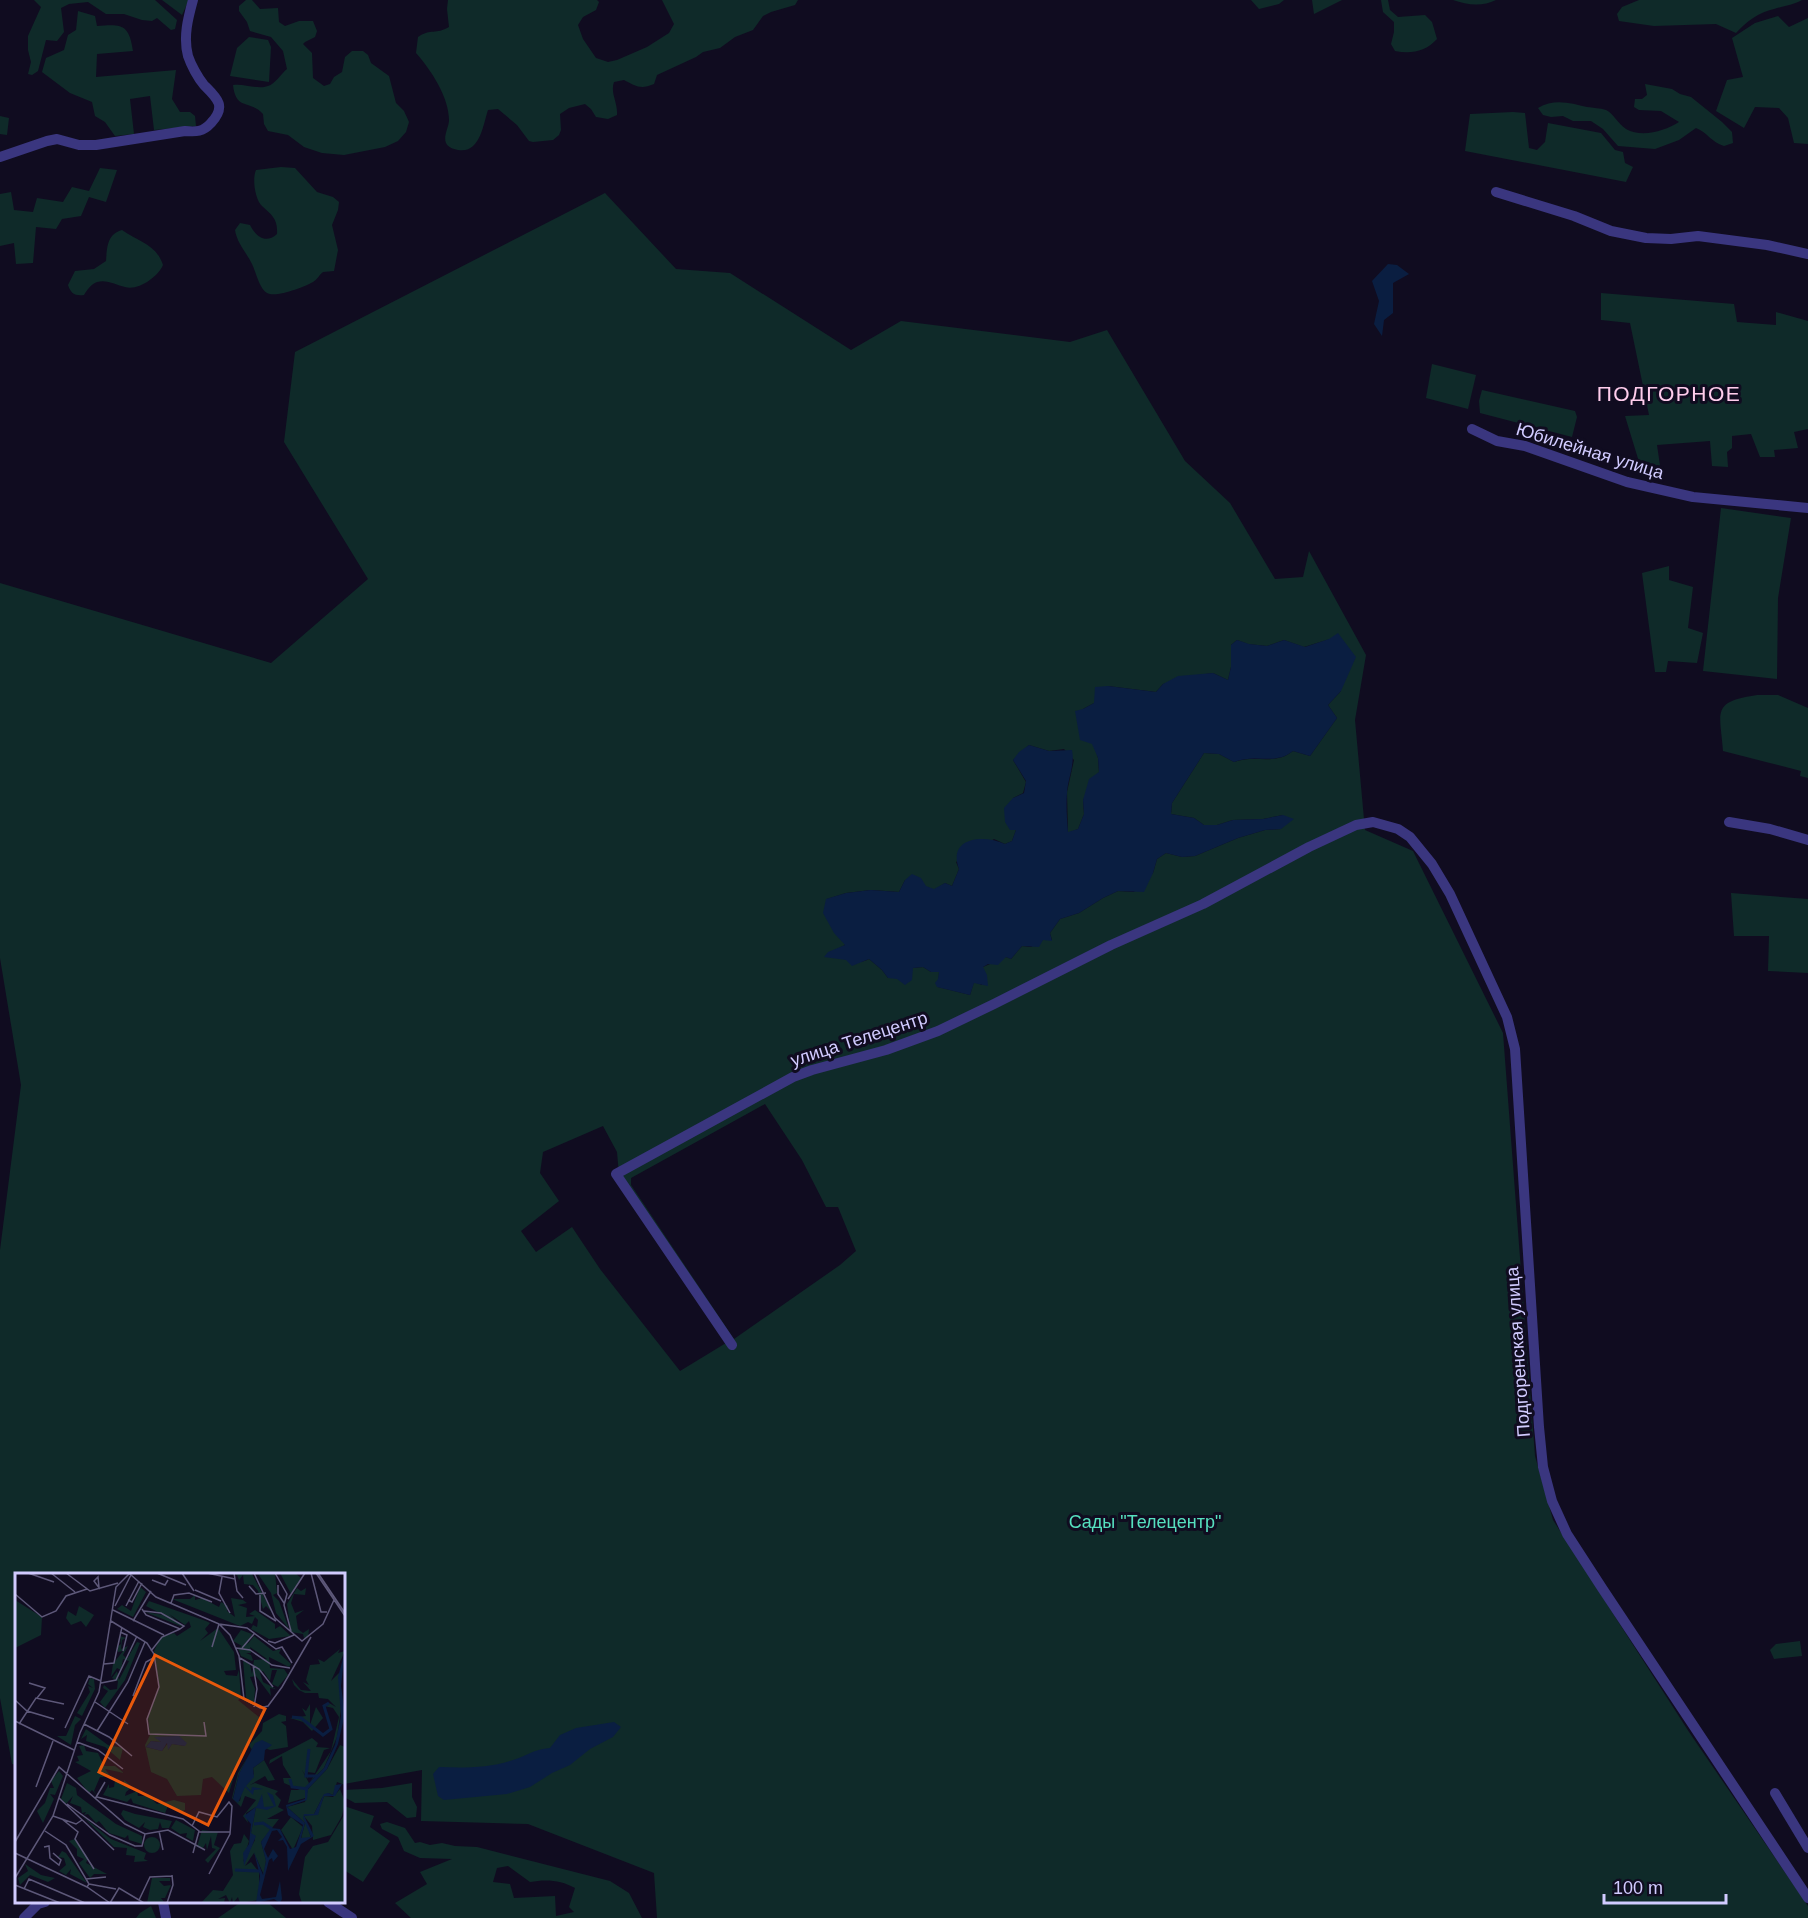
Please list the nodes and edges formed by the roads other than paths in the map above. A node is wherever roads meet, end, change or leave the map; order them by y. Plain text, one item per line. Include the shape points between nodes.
1 (194, 0) edge
2 (0, 157) edge
3 (1496, 192) dead end
4 (1808, 254) edge
5 (1472, 429) dead end
6 (1808, 508) edge
7 (1729, 822) dead end
8 (1333, 836) joint
9 (1808, 840) edge
10 (732, 1345) dead end
11 (1775, 1793) dead end
12 (1808, 1848) edge
13 (1807, 1895) edge
14 (42, 1903) edge
15 (163, 1903) edge
16 (330, 1903) edge
17 (24, 1918) edge
18 (166, 1918) edge
19 (352, 1918) edge

1 - 2 street via 186,33 188,55 202,83 216,95 220,105 216,118 206,129 96,145 57,139
3 - 4 street via 1611,231 1646,238 1698,236
5 - 6 street, Юбилейная улица via 1497,441 1525,446 1628,482 1693,497
7 - 9 street
8 - 10 street, улица Телецентр via 1203,904 938,1030 793,1077 616,1174
8 - 13 street, Подгоренская улица via 1373,822 1398,829 1418,846 1450,894 1508,1017 1515,1049 1543,1467 1552,1502 1572,1543
11 - 12 street
14 - 17 street
15 - 18 street
16 - 19 street

